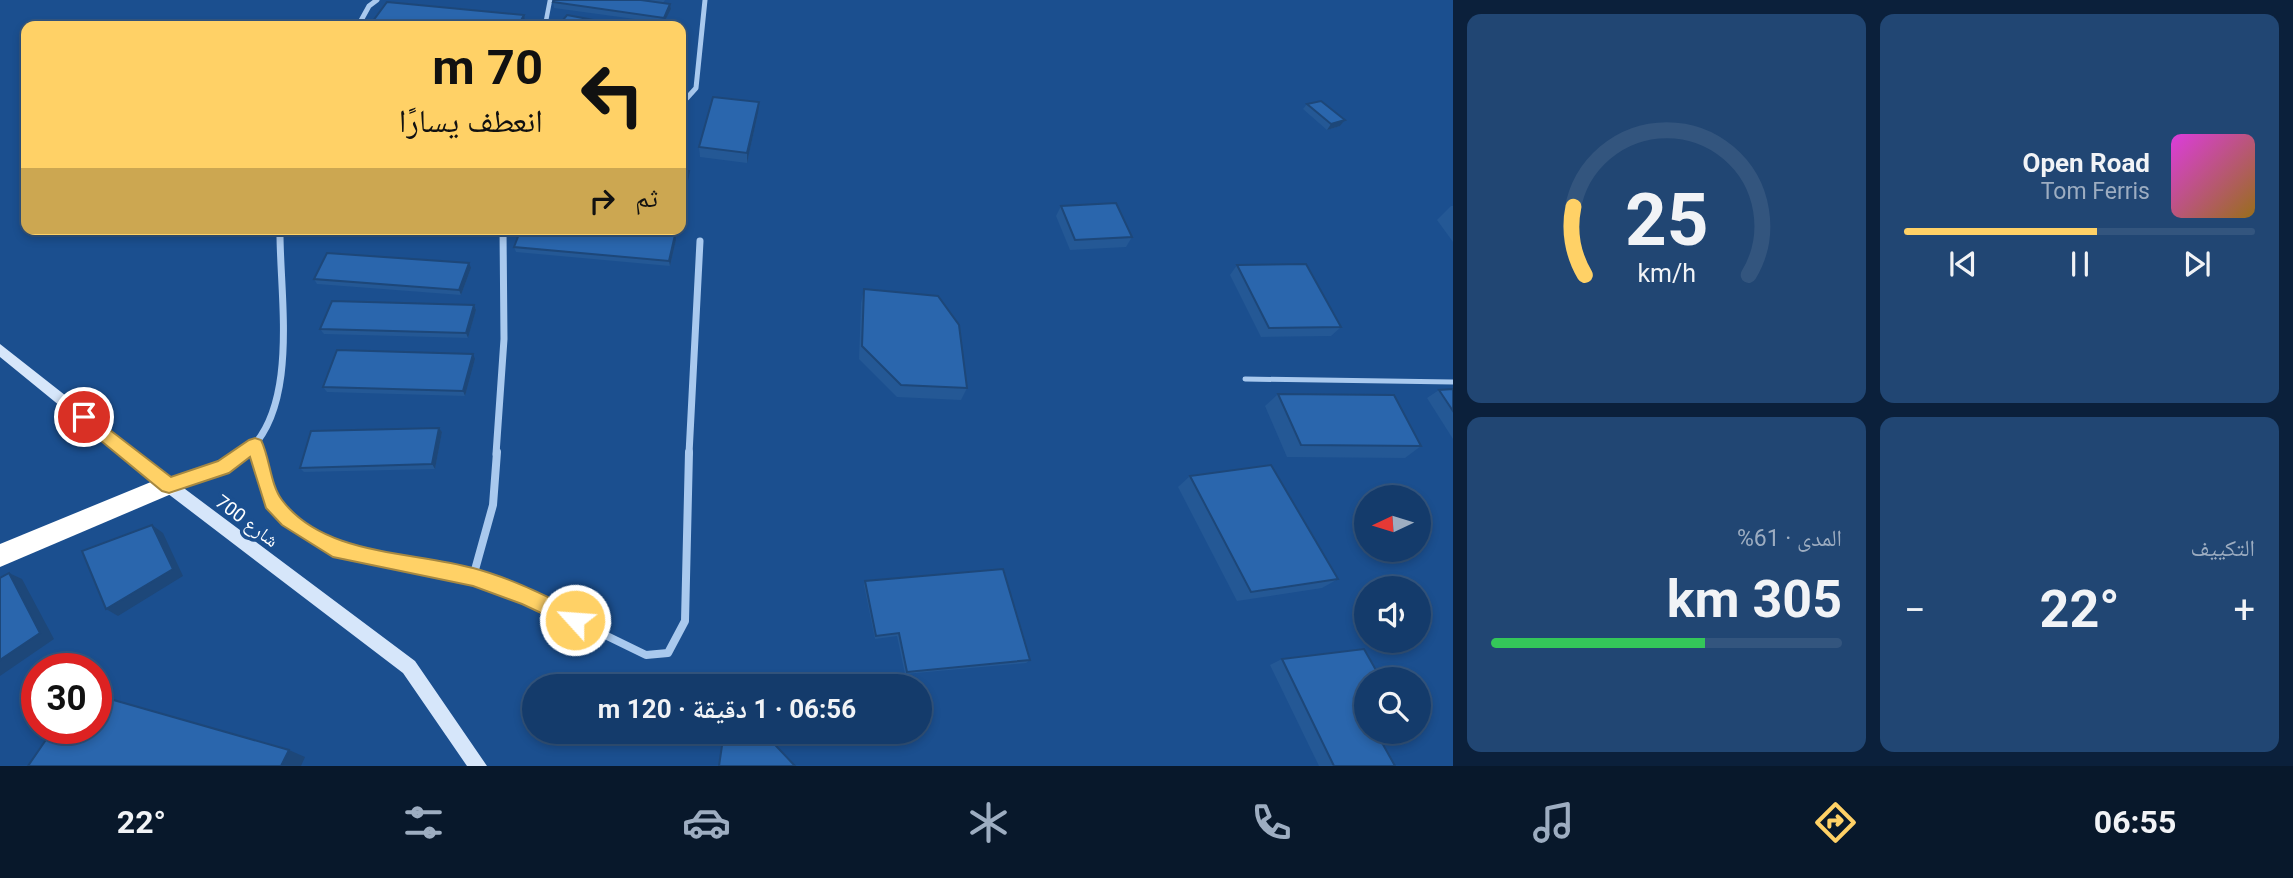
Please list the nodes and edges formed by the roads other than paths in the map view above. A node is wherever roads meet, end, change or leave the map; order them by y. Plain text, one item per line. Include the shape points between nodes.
1 (377, 0) edge
2 (550, 0) edge
3 (705, 0) edge
4 (361, 21) edge
5 (546, 21) edge
6 (686, 99) edge
7 (279, 235) edge
8 (503, 235) edge
9 (701, 241) dead end
10 (0, 349) edge
11 (1245, 379) dead end
12 (1453, 382) edge
13 (255, 445) junction
14 (169, 485) junction
15 (0, 556) edge
16 (473, 577) junction
17 (478, 766) edge

1 - 4 street
2 - 5 lane
3 - 6 street via 696,88
7 - 13 street via 285,312 277,395 268,425
8 - 16 street via 504,339 493,505
9 - 16 street via 690,391 685,621 668,653 646,655 527,597
10 - 14 main road, شارع 700
11 - 12 lane
13 - 14 street via 223,467
13 - 16 street via 272,502 288,519 340,551
14 - 15 highway
14 - 17 main road, شارع 700 via 409,667

